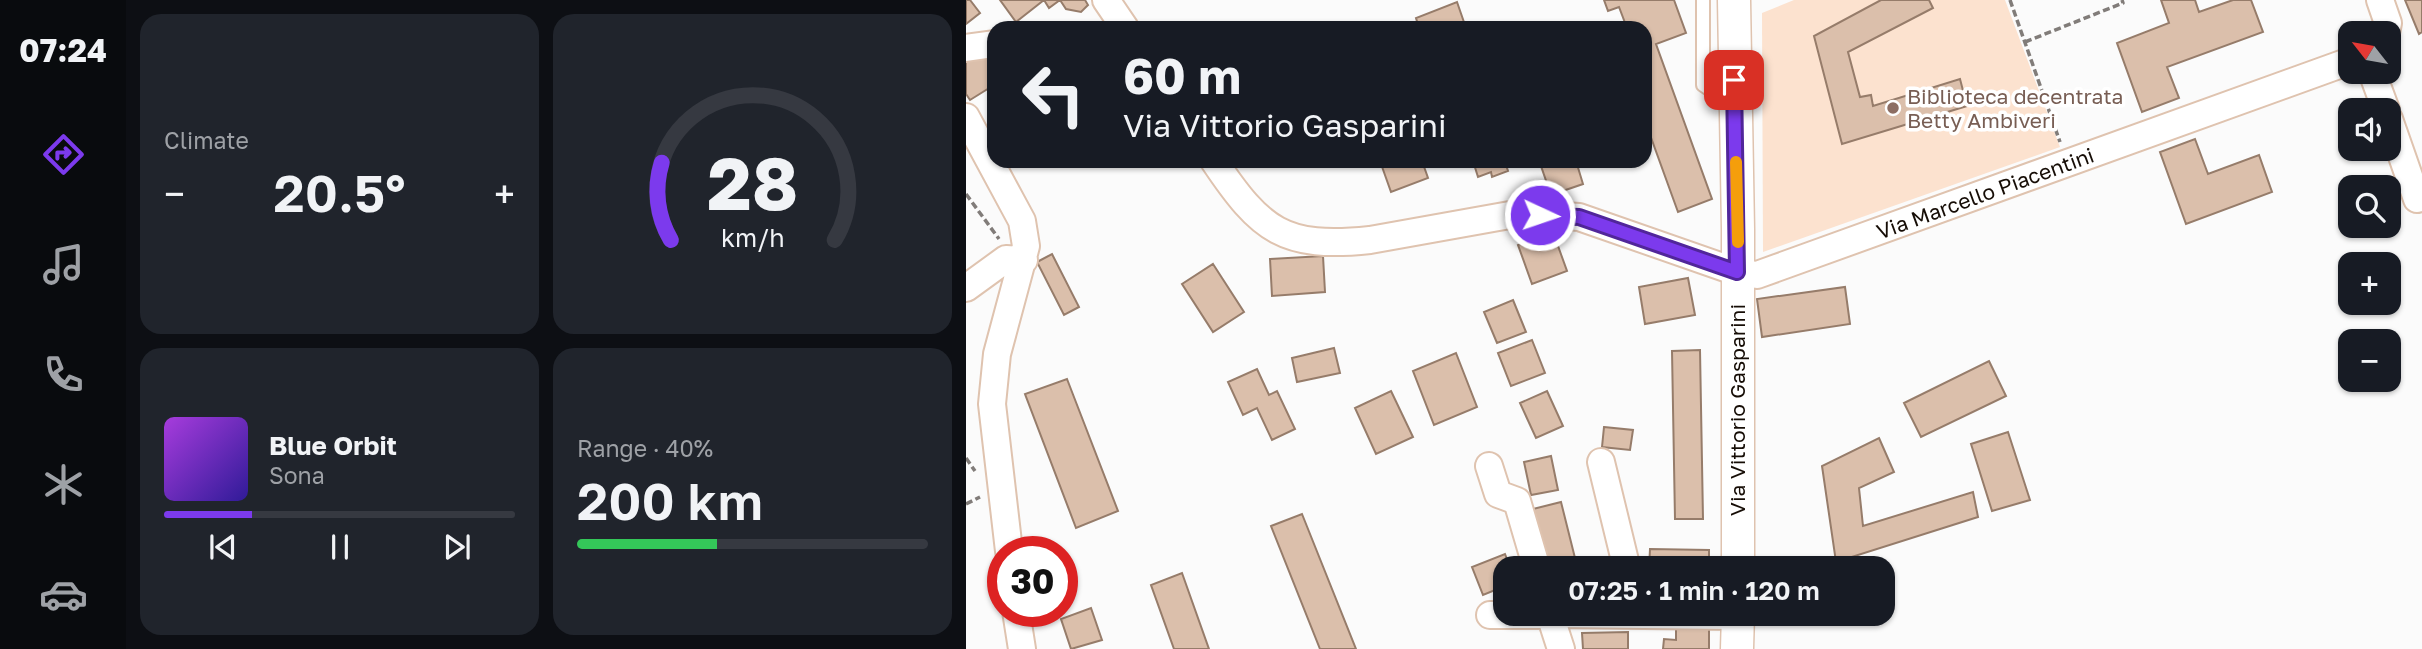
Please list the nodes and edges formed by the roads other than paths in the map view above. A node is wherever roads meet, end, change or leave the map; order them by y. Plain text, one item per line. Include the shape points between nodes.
1 (1703, 0) edge
2 (1734, 0) edge
3 (2380, 0) edge
4 (2387, 21) edge
5 (987, 45) edge
6 (966, 48) edge
7 (2338, 65) edge
8 (1734, 106) junction
9 (966, 117) edge
10 (2401, 153) edge
11 (987, 156) edge
12 (993, 168) edge
13 (1219, 168) edge
14 (2417, 199) dead end
15 (1018, 259) junction
16 (1737, 272) junction
17 (966, 288) edge
18 (1601, 462) dead end
19 (1489, 466) dead end
20 (1007, 536) edge
21 (1533, 556) edge
22 (1624, 556) edge
23 (1738, 556) edge
24 (1490, 615) dead end
25 (1493, 615) edge
26 (1554, 626) edge
27 (1738, 626) edge
28 (1019, 627) edge
29 (1022, 649) edge
30 (1561, 649) edge
31 (1737, 649) edge

1 - 8 lane via 1703,85
2 - 8 street, Via Vittorio Gasparini
3 - 4 street
5 - 6 street
7 - 16 street, Via Marcello Piacentini via 1757,275
8 - 16 street, Via Vittorio Gasparini
9 - 11 street
10 - 14 street
12 - 15 street via 1022,221 1026,246
13 - 16 street via 1251,212 1276,229 1310,241 1370,240 1521,214 1579,217
15 - 17 street via 1006,259
15 - 20 street via 997,354 992,404
16 - 23 street, Via Vittorio Gasparini
18 - 22 street
19 - 21 street via 1498,494 1517,501
24 - 25 street
26 - 30 street
27 - 31 street
28 - 29 street

